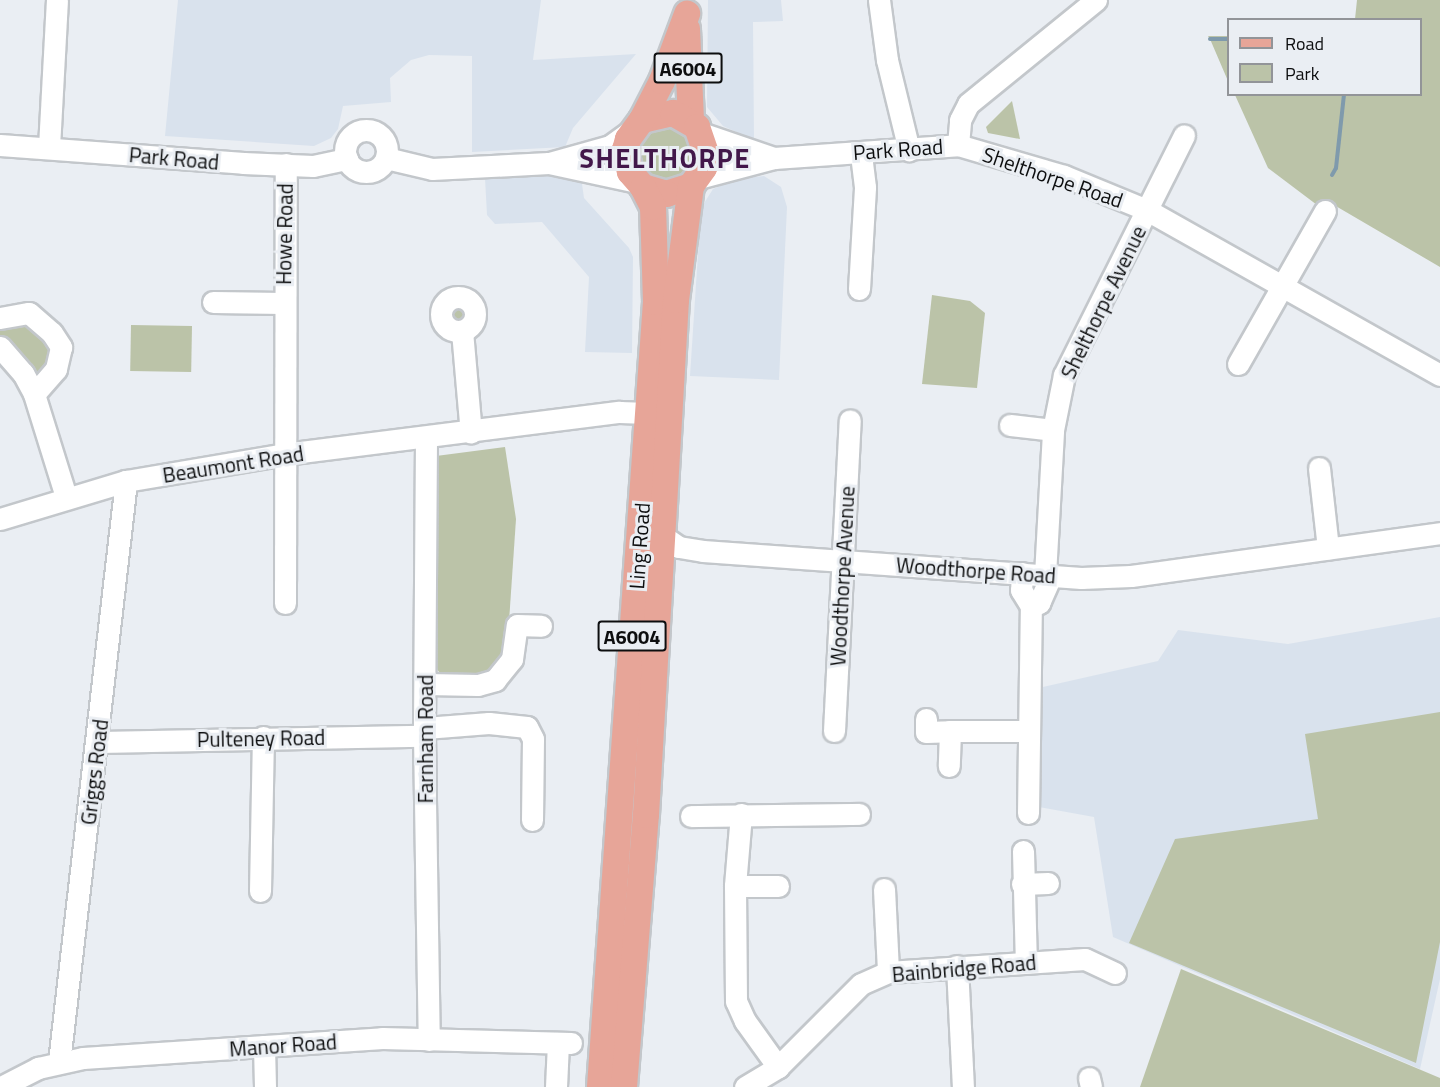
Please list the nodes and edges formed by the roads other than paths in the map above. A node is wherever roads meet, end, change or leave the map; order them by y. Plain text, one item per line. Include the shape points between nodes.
1 (57, 0) edge
2 (879, 0) edge
3 (1096, 0) edge
4 (688, 7) edge
5 (638, 124) junction
6 (696, 127) junction
7 (1184, 135) dead end
8 (0, 145) edge
9 (958, 145) junction
10 (49, 147) junction
11 (909, 150) junction
12 (861, 152) junction
13 (386, 158) junction
14 (774, 158) junction
15 (347, 159) junction
16 (549, 163) junction
17 (286, 164) junction
18 (695, 182) junction
19 (640, 184) junction
20 (1147, 210) junction
21 (1326, 211) dead end
22 (1281, 286) junction
23 (859, 289) dead end
24 (213, 302) dead end
25 (283, 303) junction
26 (0, 318) edge
27 (462, 331) dead end
28 (0, 347) edge
29 (1238, 364) dead end
30 (1440, 375) edge
31 (34, 394) junction
32 (648, 413) junction
33 (850, 420) dead end
34 (1011, 425) dead end
35 (1053, 430) junction
36 (471, 433) junction
37 (426, 439) junction
38 (285, 454) junction
39 (1319, 468) dead end
40 (126, 481) junction
41 (66, 497) junction
42 (641, 506) junction
43 (0, 519) edge
44 (1440, 533) edge
45 (663, 536) junction
46 (1328, 548) junction
47 (842, 561) junction
48 (1022, 573) junction
49 (1048, 576) junction
50 (285, 603) dead end
51 (1031, 606) junction
52 (541, 626) dead end
53 (426, 684) junction
54 (926, 719) dead end
55 (834, 731) dead end
56 (950, 731) junction
57 (1028, 731) junction
58 (424, 732) junction
59 (263, 737) junction
60 (98, 742) junction
61 (949, 766) dead end
62 (1028, 813) dead end
63 (741, 814) junction
64 (859, 814) dead end
65 (691, 816) dead end
66 (532, 820) dead end
67 (1023, 851) dead end
68 (885, 883) dead end
69 (1048, 883) dead end
70 (1022, 884) junction
71 (735, 886) junction
72 (778, 886) dead end
73 (260, 891) dead end
74 (1026, 962) junction
75 (957, 966) junction
76 (888, 972) junction
77 (1118, 975) dead end
78 (429, 1040) junction
79 (264, 1046) junction
80 (59, 1062) junction
81 (778, 1067) junction
82 (1, 1087) edge
83 (265, 1087) edge
84 (556, 1087) edge
85 (600, 1087) edge
86 (624, 1087) edge
87 (744, 1087) edge
88 (963, 1087) edge

1 - 10 street
2 - 11 street via 886,60
3 - 9 street, Park Road via 968,104 960,120
4 - 5 main road, A6004
4 - 6 main road, A6004
5 - 6 main road, A6004 via 662,112
5 - 16 street via 610,146
5 - 19 main road, A6004 via 627,139 626,162
6 - 14 street, Park Road
6 - 18 main road, A6004 via 707,156
7 - 20 street, Shelthorpe Road
8 - 10 street, Park Road
9 - 11 street, Park Road
9 - 20 street, Shelthorpe Road via 1064,176
10 - 17 street, Park Road
11 - 12 street, Park Road
12 - 14 street, Park Road
12 - 23 street via 865,187
13 - 15 street via 377,169 363,171
13 - 15 street via 384,140 369,130 350,138
13 - 16 street via 432,169
14 - 18 street, Park Road
15 - 17 street, Park Road via 313,166
16 - 19 street
17 - 25 street, Howe Road
18 - 19 main road via 668,194
18 - 45 main road, Ling Road / A6004 via 676,300
19 - 32 main road, Ling Road / A6004 via 653,207 656,232 656,302
20 - 22 street, Shelthorpe Road
20 - 35 street, Shelthorpe Avenue via 1071,359
21 - 22 street
22 - 29 street
22 - 30 street, Shelthorpe Road
24 - 25 street, Howe Road
25 - 38 street, Howe Road
26 - 31 street via 29,313 52,333 61,347 56,369
27 - 36 street
28 - 31 street via 12,357
31 - 41 street
32 - 36 street, Beaumont Road via 619,412
32 - 42 main road, Ling Road / A6004
33 - 47 street, Woodthorpe Avenue
34 - 35 street
35 - 49 street, Shelthorpe Avenue
36 - 37 street, Beaumont Road
37 - 38 street, Beaumont Road
37 - 53 street, Farnham Road
38 - 40 street, Beaumont Road
38 - 50 street, Howe Road
39 - 46 street
40 - 41 street, Beaumont Road
40 - 60 street, Griggs Road
41 - 43 street, Beaumont Road
42 - 45 main road, Woodthorpe Road
42 - 85 main road, Ling Road / A6004
44 - 46 street, Woodthorpe Road
45 - 47 street, Woodthorpe Road via 679,547 703,551
45 - 86 main road, Ling Road / A6004
46 - 49 street, Woodthorpe Road via 1131,576
47 - 48 street, Woodthorpe Road
47 - 55 street, Woodthorpe Avenue
48 - 49 street, Woodthorpe Road
48 - 51 street via 1021,590
49 - 51 street, Shelthorpe Avenue via 1039,603
51 - 57 street
52 - 53 street via 517,616 513,659 495,680 478,685
53 - 58 street, Farnham Road
54 - 56 street via 926,732
56 - 57 street
56 - 61 street
57 - 62 street
58 - 59 street, Pulteney Road
58 - 66 street, Pulteney Road via 489,723 527,727 533,739 523,795
58 - 78 street, Farnham Road
59 - 60 street, Pulteney Road
59 - 73 street
60 - 80 street, Griggs Road
63 - 64 street
63 - 65 street
63 - 71 street
67 - 70 street
68 - 76 street
69 - 70 street
70 - 74 street
71 - 72 street
71 - 81 street via 736,1001 745,1021
74 - 75 street, Bainbridge Road
74 - 77 street, Bainbridge Road via 1085,959
75 - 76 street, Bainbridge Road
75 - 88 street
76 - 81 street, Bainbridge Road via 861,984 841,999
78 - 79 street, Manor Road via 382,1038
78 - 84 street, Manor Road via 564,1043
79 - 80 street, Manor Road
79 - 83 street
80 - 82 street, Manor Road
81 - 87 street, Bainbridge Road

